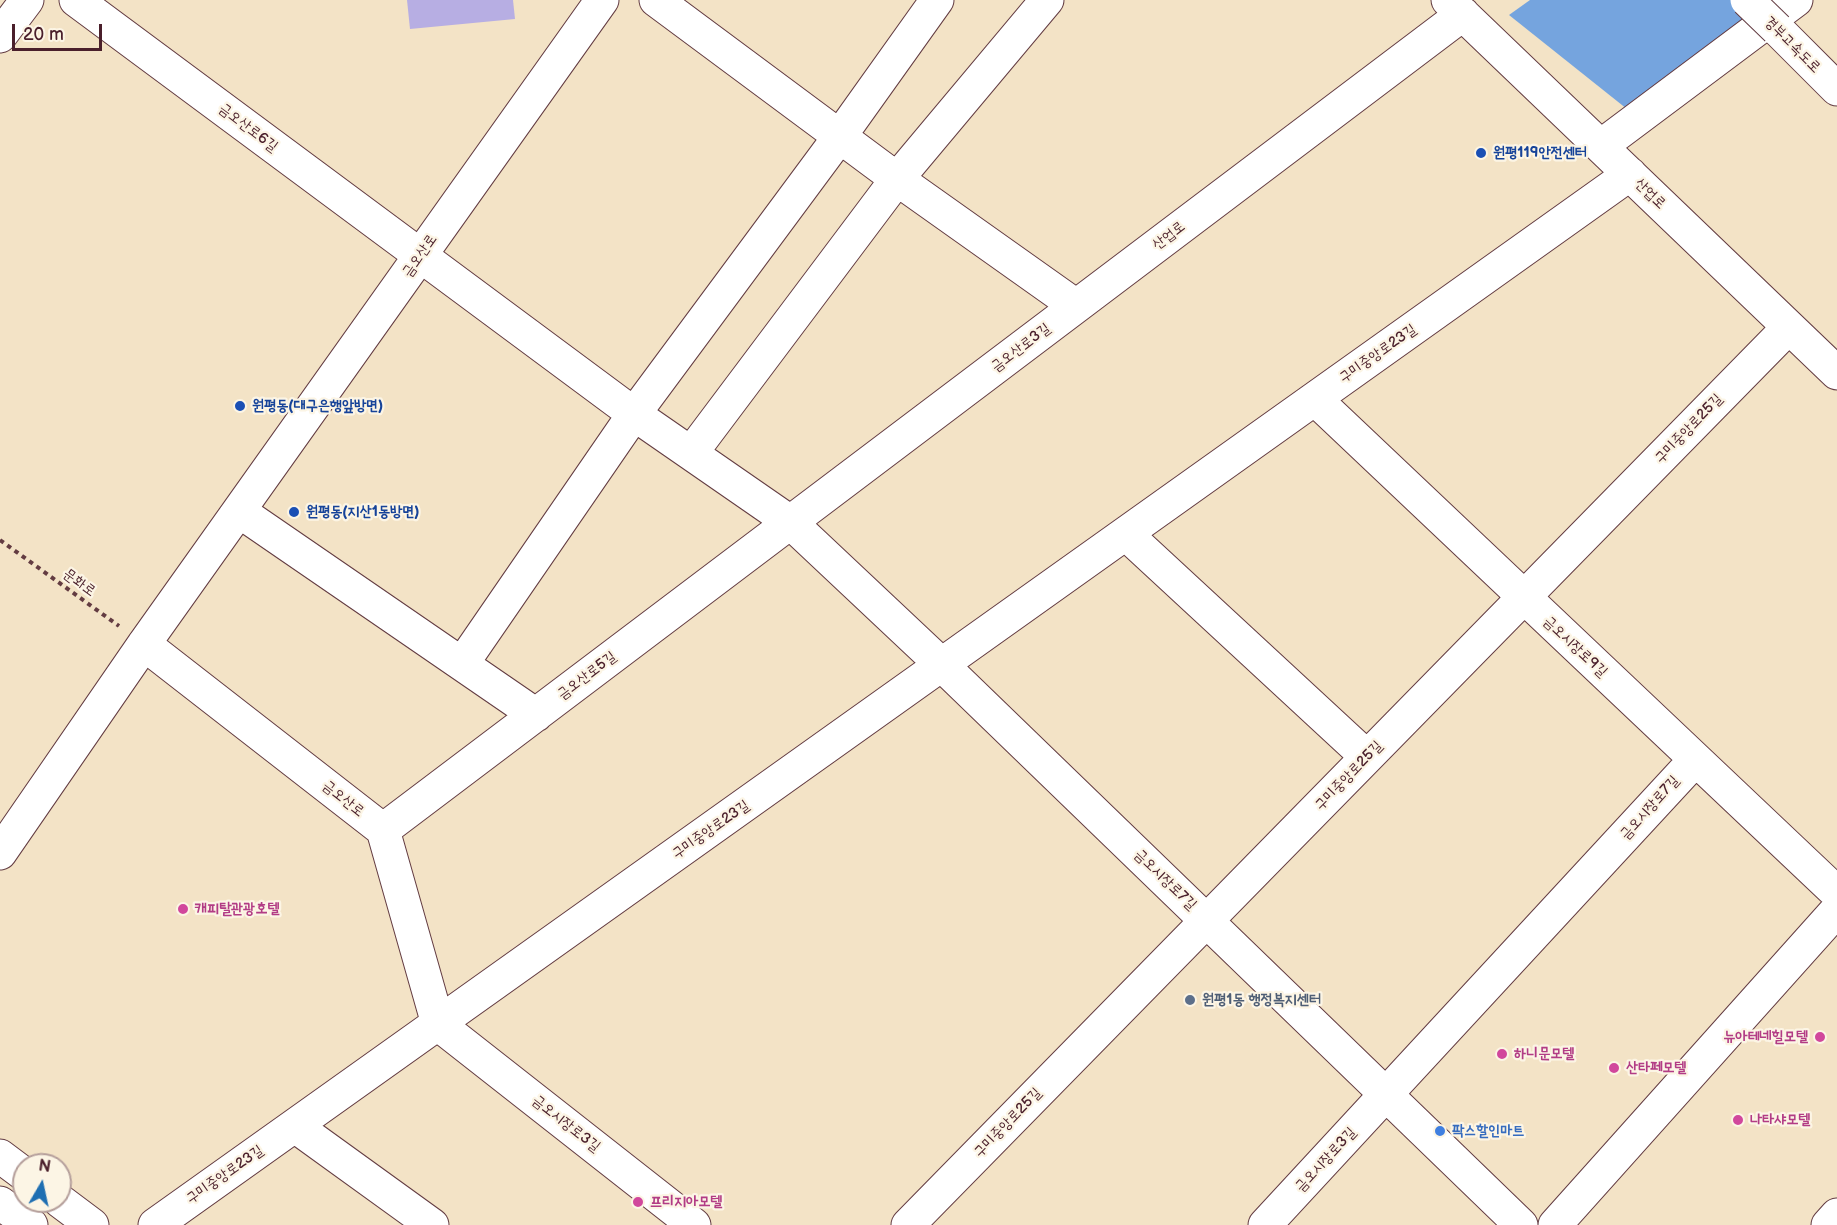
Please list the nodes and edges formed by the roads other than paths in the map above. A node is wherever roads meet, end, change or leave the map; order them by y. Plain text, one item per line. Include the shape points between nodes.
1 (27, 0) edge
2 (76, 0) edge
3 (602, 0) edge
4 (656, 0) edge
5 (937, 0) edge
6 (1047, 0) edge
7 (1747, 0) edge
8 (1796, 0) edge
9 (1456, 7) edge
10 (0, 36) edge
11 (1837, 89) edge
12 (840, 136) junction
13 (1601, 146) junction
14 (1630, 174) junction
15 (897, 179) junction
16 (420, 255) junction
17 (1076, 306) junction
18 (1789, 327) junction
19 (1837, 373) edge
20 (1315, 399) junction
21 (634, 414) junction
22 (692, 452) junction
23 (239, 511) junction
24 (790, 522) junction
25 (1126, 534) junction
26 (1523, 598) junction
27 (144, 644) junction
28 (462, 663) junction
29 (942, 665) junction
30 (536, 715) junction
31 (1367, 757) junction
32 (1695, 760) junction
33 (383, 830) junction
34 (0, 853) edge
35 (1837, 893) edge
36 (1837, 910) edge
37 (1207, 921) junction
38 (438, 1024) junction
39 (1387, 1096) junction
40 (295, 1126) junction
41 (0, 1155) edge
42 (12, 1164) edge
43 (0, 1203) edge
44 (72, 1210) edge
45 (1837, 1215) edge
46 (32, 1225) edge
47 (92, 1225) edge
48 (155, 1225) edge
49 (432, 1225) edge
50 (694, 1225) edge
51 (908, 1225) edge
52 (1265, 1225) edge
53 (1521, 1225) edge
54 (1555, 1225) edge
55 (1828, 1225) edge

1 - 10 main road
2 - 16 main road, 금오산로6길
3 - 16 main road, 금오산로
4 - 12 main road
5 - 12 main road
6 - 15 main road
7 - 11 main road, 경부고속도로, bridge
8 - 13 main road
9 - 13 main road, 산업로
9 - 17 main road, 산업로
12 - 15 main road
12 - 21 main road
13 - 14 main road, 산업로
14 - 18 main road, 산업로
14 - 20 main road, 구미중앙로23길
15 - 17 main road
15 - 22 main road
16 - 21 main road
16 - 23 main road, 금오산로
17 - 24 main road, 금오산로3길
18 - 19 main road, 산업로
18 - 26 main road, 구미중앙로25길
20 - 25 main road, 구미중앙로23길
20 - 26 main road, 금오시장로9길
21 - 22 main road
21 - 28 main road
22 - 24 main road
23 - 27 main road, 금오산로
23 - 28 main road
24 - 29 main road
24 - 30 main road, 금오산로5길
25 - 29 main road, 구미중앙로23길
25 - 31 main road
26 - 31 main road, 구미중앙로25길
26 - 32 main road, 금오시장로9길
27 - 33 main road, 금오산로
27 - 34 main road, 금오산로
28 - 30 main road
29 - 37 main road, 금오시장로7길
29 - 38 main road, 구미중앙로23길
30 - 33 main road, 금오산로5길
31 - 37 main road, 구미중앙로25길
32 - 35 main road, 금오시장로9길
32 - 39 main road, 금오시장로7길
33 - 38 main road
36 - 54 main road
37 - 39 main road, 금오시장로7길
37 - 51 main road, 구미중앙로25길
38 - 40 main road, 구미중앙로23길
38 - 50 main road, 금오시장로3길
39 - 52 main road, 금오시장로3길
39 - 53 main road, 금오시장로7길
40 - 48 main road, 구미중앙로23길
40 - 49 main road
41 - 42 main road
43 - 46 main road
44 - 47 main road
45 - 55 main road

